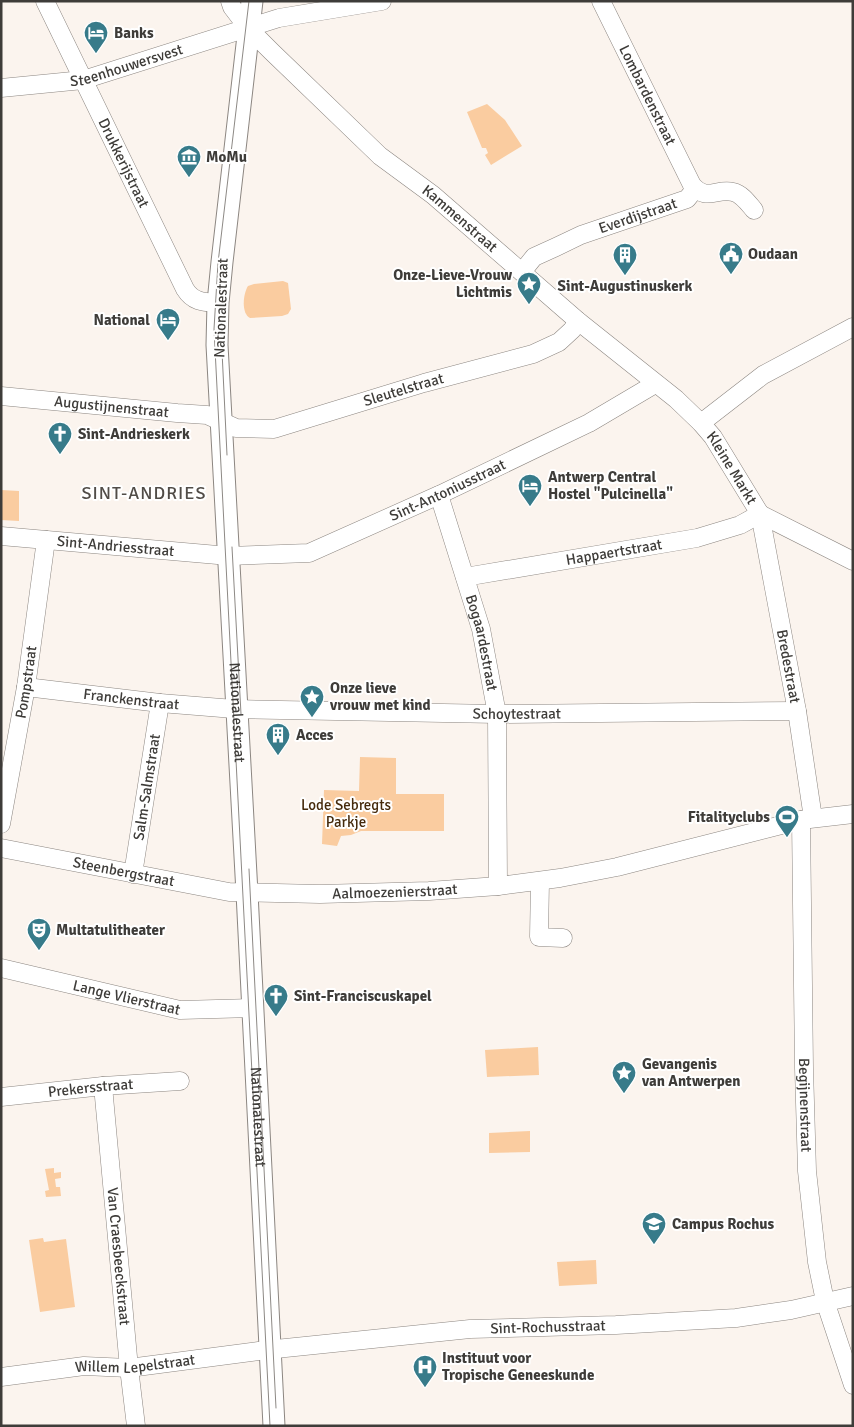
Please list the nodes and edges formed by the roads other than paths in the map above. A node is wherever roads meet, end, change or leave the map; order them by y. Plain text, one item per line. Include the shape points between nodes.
1 (45, 1) edge
2 (230, 1) edge
3 (252, 1) edge
4 (382, 1) edge
5 (601, 1) edge
6 (248, 28) junction
7 (83, 80) junction
8 (1, 88) edge
9 (695, 189) junction
10 (754, 210) dead end
11 (522, 272) junction
12 (218, 303) junction
13 (578, 321) junction
14 (853, 327) edge
15 (655, 384) junction
16 (1, 396) edge
17 (222, 420) junction
18 (702, 423) junction
19 (439, 495) junction
20 (760, 514) junction
21 (1, 536) edge
22 (46, 540) junction
23 (229, 556) junction
24 (853, 561) edge
25 (465, 577) junction
26 (26, 687) junction
27 (160, 702) junction
28 (237, 709) junction
29 (797, 711) junction
30 (497, 714) junction
31 (853, 814) edge
32 (807, 819) junction
33 (1, 824) edge
34 (1, 848) edge
35 (133, 874) junction
36 (540, 881) junction
37 (498, 886) junction
38 (247, 893) junction
39 (563, 938) dead end
40 (1, 968) edge
41 (253, 1008) junction
42 (180, 1080) dead end
43 (103, 1086) junction
44 (1, 1097) edge
45 (853, 1296) edge
46 (824, 1301) junction
47 (270, 1349) junction
48 (129, 1368) junction
49 (1, 1378) edge
50 (853, 1384) edge
51 (136, 1426) edge
52 (274, 1426) edge

1 - 7 street, Drukkerijstraat
2 - 6 street, Kammenstraat
3 - 6 street, Nationalestraat
4 - 6 street, Steenhouwersvest via 279,18
5 - 9 street, Lombardenstraat
6 - 7 street, Steenhouwersvest
6 - 11 street, Kammenstraat via 380,156 429,192
6 - 12 street, Nationalestraat
7 - 8 street, Steenhouwersvest
7 - 12 street, Drukkerijstraat via 185,289 194,300
9 - 10 street, Everdijstraat via 703,194 734,192
9 - 11 street, Everdijstraat via 687,199 581,236 534,257
11 - 13 street, Kammenstraat
12 - 17 street, Nationalestraat
13 - 15 street, Kammenstraat
13 - 17 street, Sleutelstraat via 559,342 533,354 274,429 236,428
14 - 18 street via 763,375
15 - 18 street, Kammenstraat
15 - 19 street, Sint-Antoniusstraat via 589,424
16 - 17 street, Augustijnenstraat via 207,415
17 - 23 street, Nationalestraat
18 - 20 street, Kleine Markt
19 - 23 street, Sint-Antoniusstraat via 309,553
19 - 25 street, Bogaardestraat
20 - 24 street
20 - 25 street, Happaertstraat via 740,525 697,538
20 - 29 street, Bredestraat
21 - 22 street, Sint-Andriesstraat
22 - 23 street, Sint-Andriesstraat
22 - 26 street, Pompstraat
23 - 28 street, Nationalestraat
25 - 30 street, Bogaardestraat via 481,629
26 - 27 street, Franckenstraat
26 - 33 street, Pompstraat
27 - 28 street, Franckenstraat
27 - 35 street, Salm-Salmstraat
28 - 30 street, Schoytestraat
28 - 38 street, Nationalestraat
29 - 30 street, Schoytestraat
29 - 32 street, Bredestraat
30 - 37 street, Bogaardestraat
31 - 32 street, Aalmoezenierstraat
32 - 36 street, Aalmoezenierstraat via 617,867
32 - 46 street, Begijnenstraat via 804,1068 807,1171
34 - 35 street, Steenbergstraat
35 - 38 street, Steenbergstraat
36 - 37 street, Aalmoezenierstraat
36 - 39 street via 539,937
37 - 38 street, Aalmoezenierstraat via 429,891
38 - 41 street, Nationalestraat
40 - 41 street, Lange Vlierstraat via 180,1010
41 - 47 street, Nationalestraat
42 - 43 street, Prekersstraat
43 - 44 street, Prekersstraat
43 - 48 street, Van Craesbeeckstraat
45 - 46 street, Sint-Rochusstraat
46 - 47 street, Sint-Rochusstraat via 791,1310 736,1318 616,1326 470,1329
46 - 50 street, Begijnenstraat
47 - 48 street, Willem Lepelstraat
47 - 52 street, Nationalestraat
48 - 49 street, Willem Lepelstraat via 84,1366
48 - 51 street, Van Craesbeeckstraat

